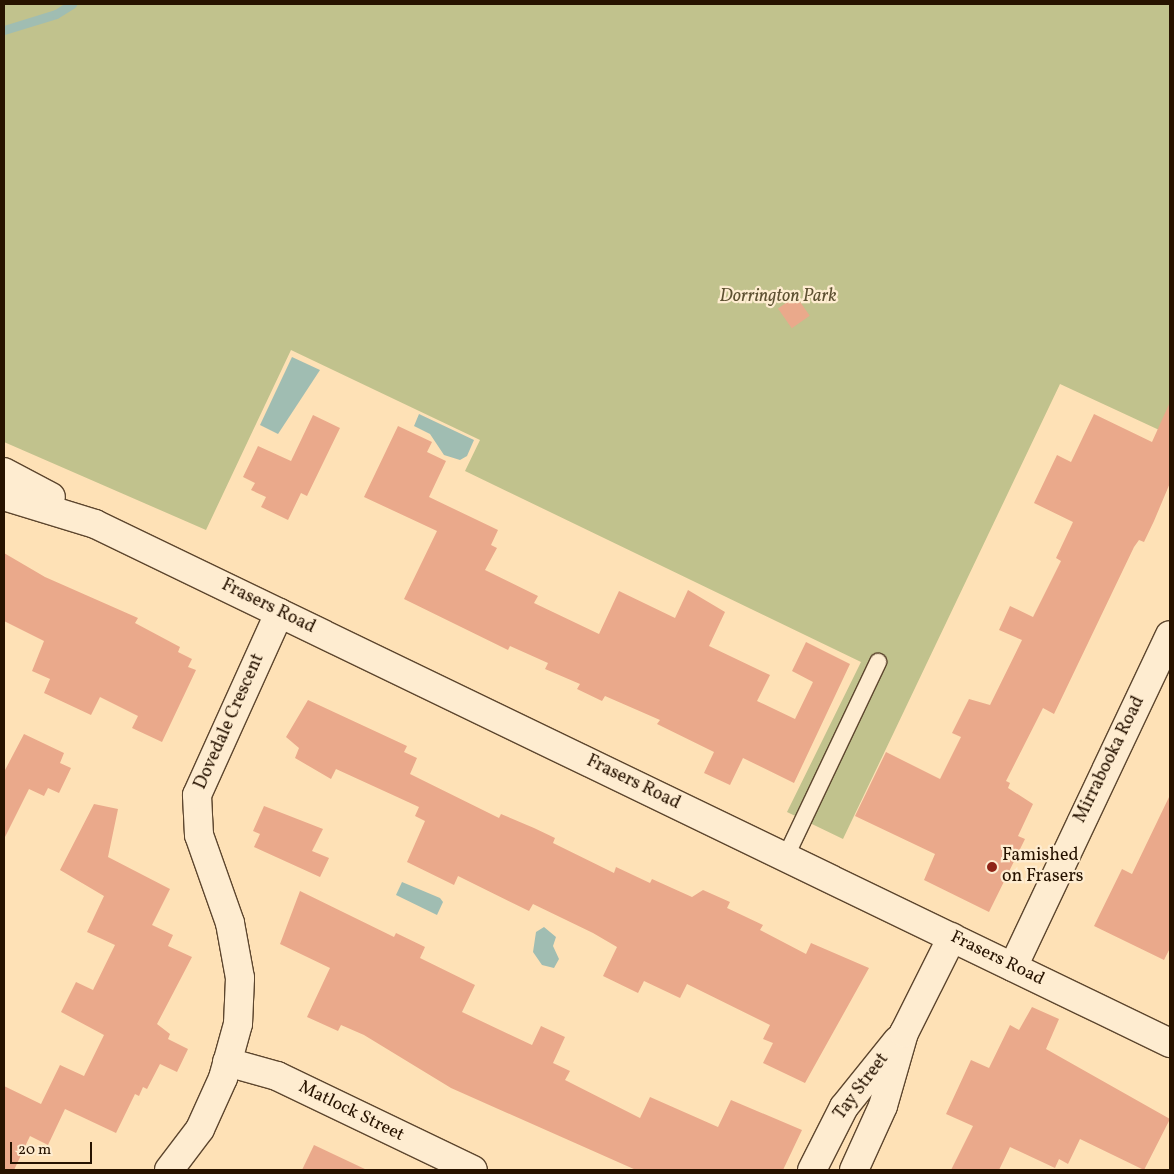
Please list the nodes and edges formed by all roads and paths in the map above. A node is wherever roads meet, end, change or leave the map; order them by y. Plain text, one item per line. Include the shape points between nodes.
1 (4, 472) edge
2 (12, 499) edge
3 (94, 524) junction
4 (279, 613) junction
5 (1170, 635) edge
6 (878, 662) dead end
7 (786, 856) junction
8 (952, 937) junction
9 (1013, 967) junction
10 (904, 1033) junction
11 (1170, 1043) edge
12 (227, 1062) junction
13 (169, 1170) edge
14 (473, 1170) edge
15 (812, 1170) edge
16 (854, 1170) edge

1 - 3 street, Frasers Road
2 - 3 street, Frasers Road
3 - 4 street, Frasers Road
4 - 7 street, Frasers Road
4 - 12 street, Dovedale Crescent via 197,795 198,835 230,924 240,978 238,1024
5 - 9 street, Mirrabooka Road
6 - 7 lane
7 - 8 street, Frasers Road
8 - 9 street, Frasers Road
8 - 10 street, Tay Street
9 - 11 street, Frasers Road
10 - 15 street, Tay Street via 844,1107
10 - 16 street, Tay Street via 883,1106
12 - 13 street, Dovedale Crescent via 200,1129
12 - 14 street, Matlock Street via 277,1076

